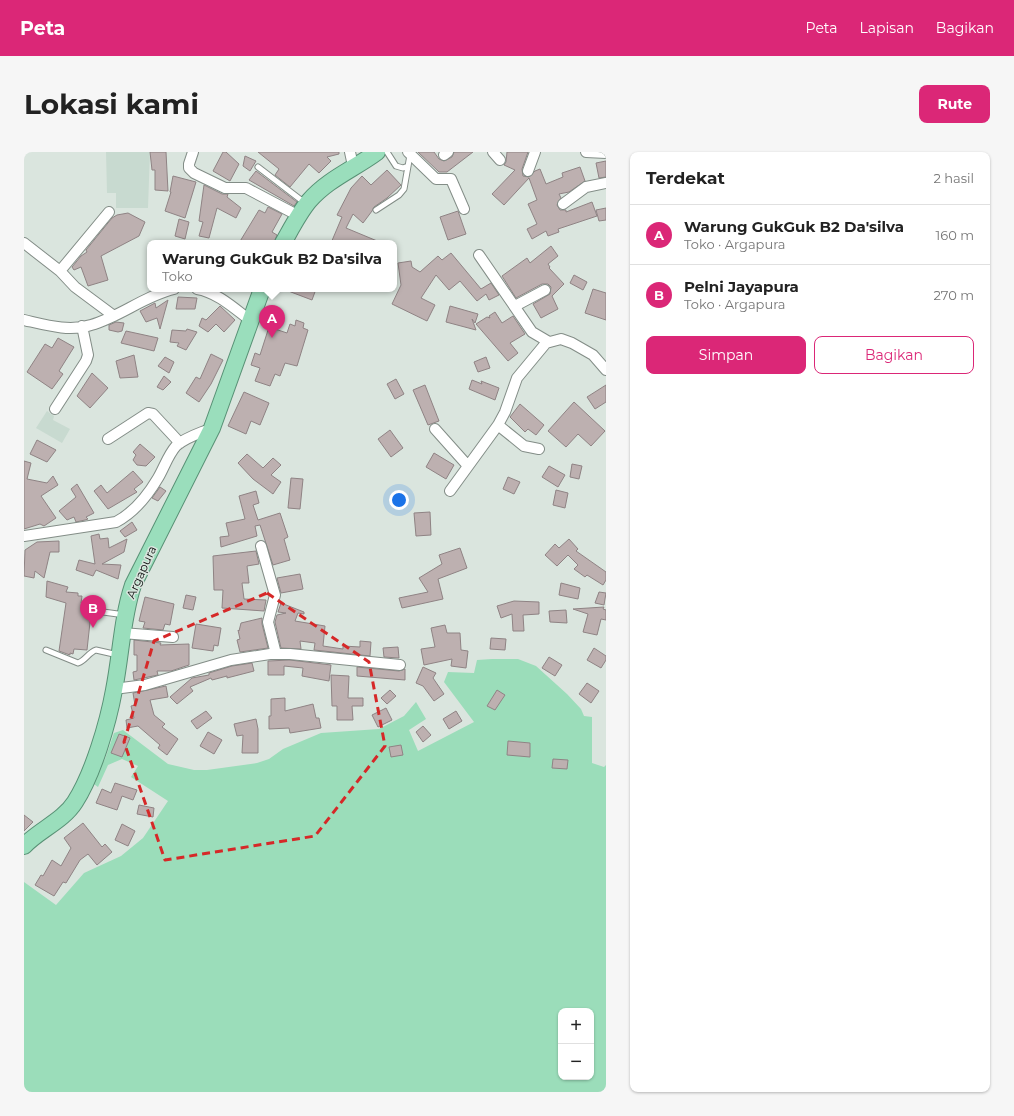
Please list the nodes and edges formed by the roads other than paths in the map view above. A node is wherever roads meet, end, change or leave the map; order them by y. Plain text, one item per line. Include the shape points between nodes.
1 (193, 152) edge
2 (377, 152) edge
3 (387, 152) edge
4 (535, 152) edge
5 (586, 152) edge
6 (606, 153) edge
7 (409, 154) edge
8 (352, 159) edge
9 (408, 166) junction
10 (258, 168) dead end
11 (528, 171) dead end
12 (606, 183) edge
13 (563, 204) dead end
14 (464, 209) dead end
15 (303, 210) junction
16 (376, 210) dead end
17 (109, 212) dead end
18 (285, 240) edge
19 (24, 243) edge
20 (479, 255) dead end
21 (60, 271) junction
22 (545, 290) dead end
23 (165, 292) edge
24 (209, 292) edge
25 (261, 292) edge
26 (515, 306) junction
27 (114, 316) junction
28 (24, 320) edge
29 (251, 321) junction
30 (82, 326) junction
31 (549, 342) junction
32 (606, 370) edge
33 (55, 409) dead end
34 (498, 425) junction
35 (212, 428) junction
36 (435, 430) dead end
37 (108, 439) dead end
38 (180, 443) junction
39 (539, 449) dead end
40 (468, 466) junction
41 (450, 491) dead end
42 (24, 536) edge
43 (261, 546) dead end
44 (96, 611) dead end
45 (126, 615) junction
46 (122, 633) junction
47 (173, 637) dead end
48 (46, 650) dead end
49 (276, 654) junction
50 (119, 655) junction
51 (400, 666) dead end
52 (114, 689) junction
53 (24, 846) edge

1 - 15 street via 189,168 194,173 225,188 246,188
2 - 8 highway
3 - 9 lane via 396,166
4 - 11 street
5 - 6 street
7 - 9 lane
7 - 14 street via 436,179 451,179
8 - 15 highway
9 - 16 lane via 404,189
10 - 15 lane
12 - 13 street via 586,187
15 - 18 highway
17 - 21 street
19 - 21 street
20 - 26 street
21 - 27 street via 75,287
22 - 26 street
23 - 27 street
24 - 29 street
25 - 29 highway, Argapura
26 - 31 street via 532,332
27 - 30 street
28 - 30 street via 47,326
29 - 35 highway, Argapura
30 - 33 street via 88,355
31 - 32 street via 561,339 572,343 593,355
31 - 34 street via 540,349 517,378
34 - 39 street via 524,446
34 - 40 street
35 - 38 street
35 - 45 highway, Argapura via 139,572 128,599
36 - 40 street
37 - 38 street via 148,413 153,414
38 - 42 street via 171,453 157,479 132,511 123,518 116,522
40 - 41 street
43 - 49 street via 275,595 268,622
44 - 45 lane
45 - 46 highway, Argapura
46 - 47 street
46 - 50 highway, Argapura
48 - 50 lane via 78,663 96,650
49 - 51 street
49 - 52 street via 231,660 145,685
50 - 52 highway, Argapura
52 - 53 highway, Argapura via 96,752 85,783 74,803 60,818

